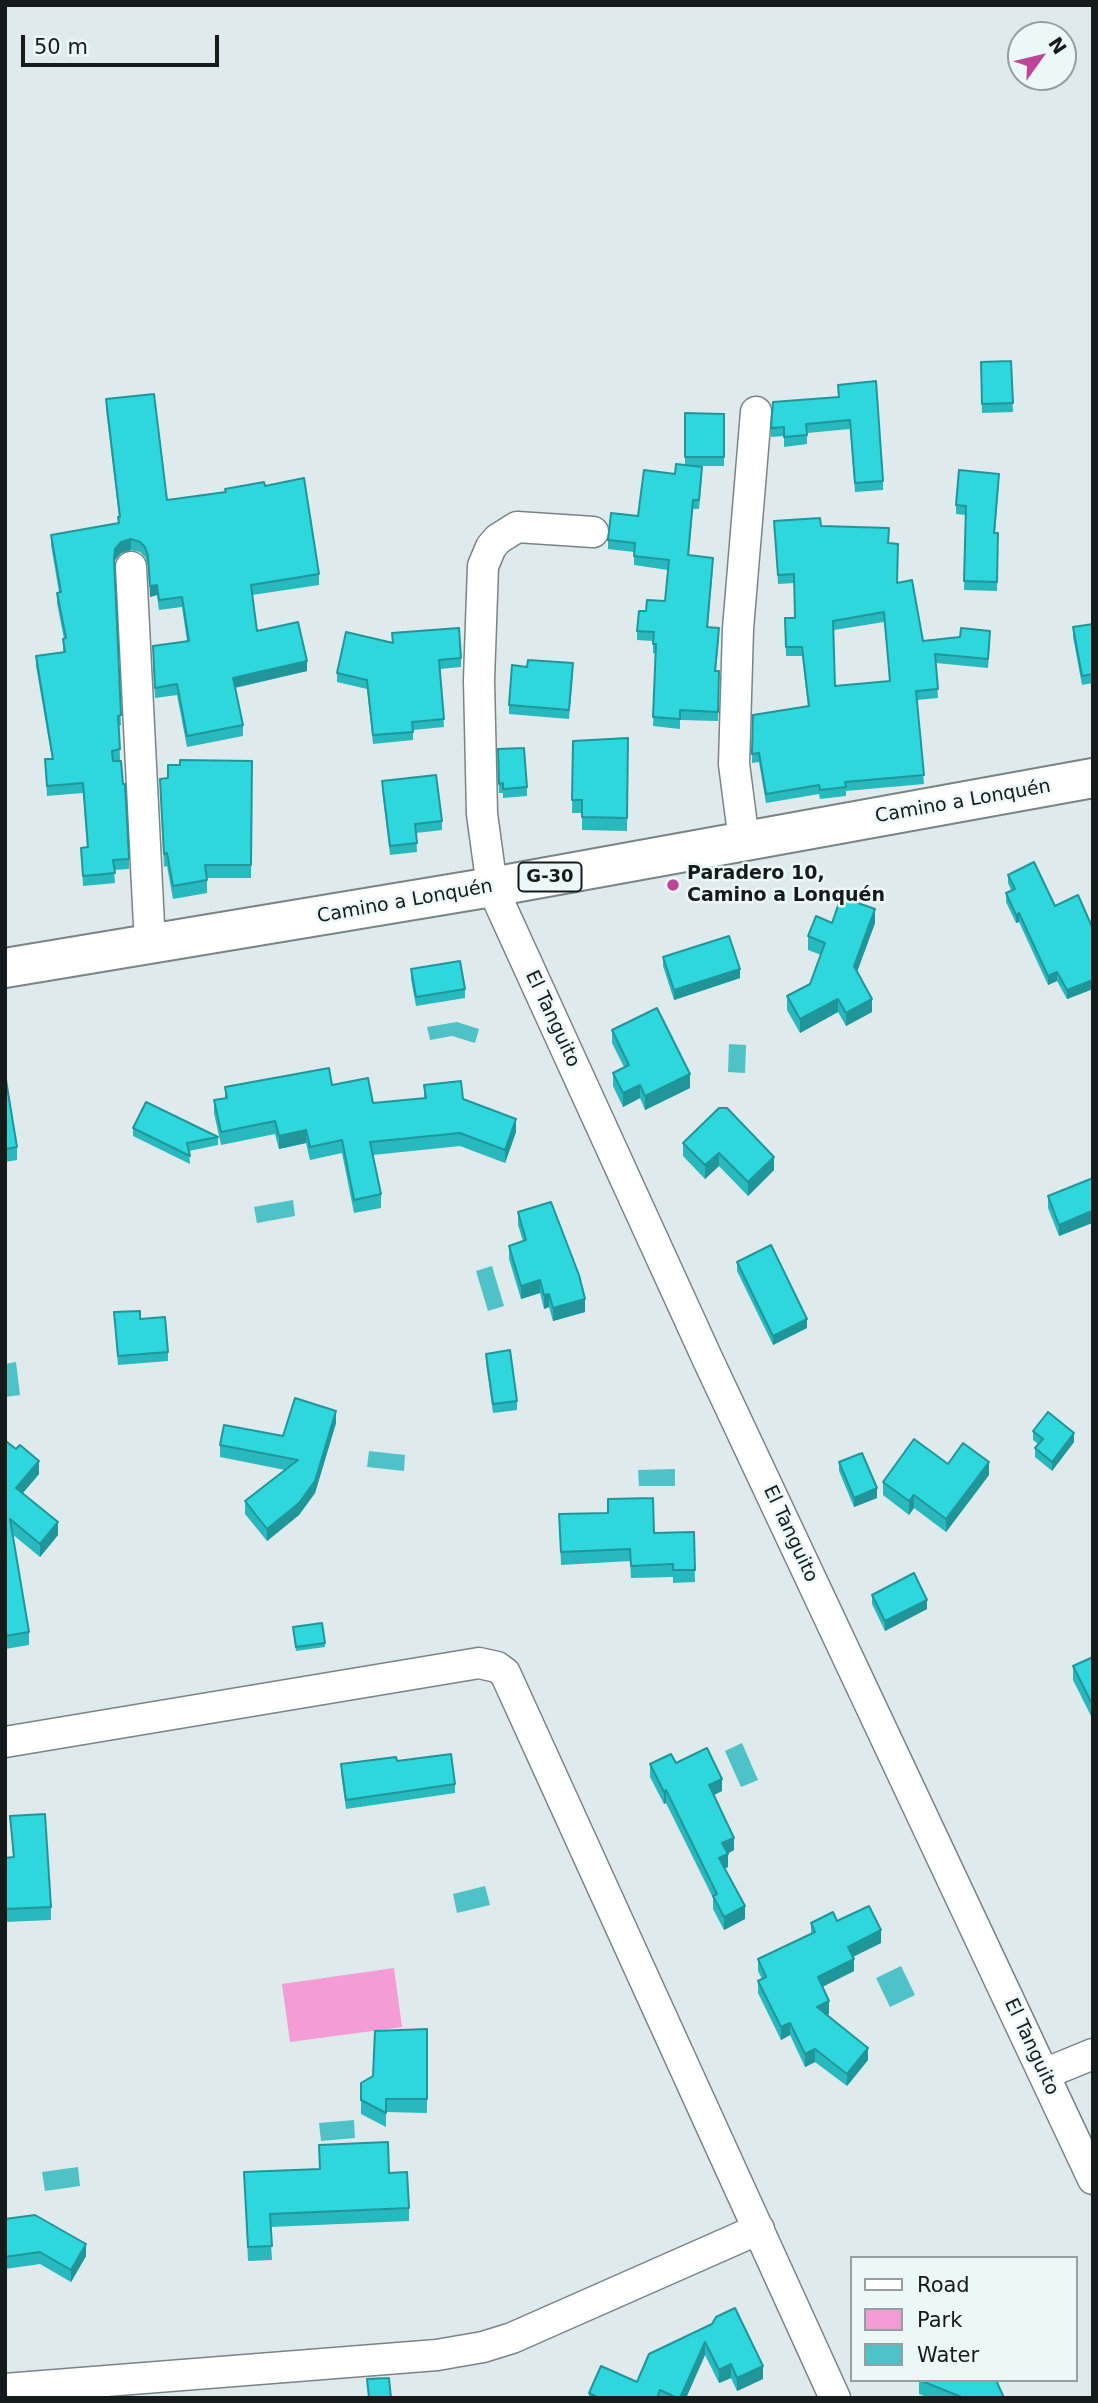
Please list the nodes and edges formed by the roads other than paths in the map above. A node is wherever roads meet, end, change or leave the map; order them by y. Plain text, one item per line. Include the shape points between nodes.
1 (756, 412) dead end
2 (593, 532) dead end
3 (131, 567) dead end
4 (1093, 778) edge
5 (744, 842) junction
6 (492, 887) junction
7 (150, 946) junction
8 (5, 968) edge
9 (5, 1742) edge
10 (1093, 2054) edge
11 (1044, 2074) junction
12 (1093, 2179) edge
13 (759, 2229) junction
14 (5, 2389) edge
15 (835, 2398) edge

1 - 5 street via 735,723 734,764
2 - 6 street, El Tanguito via 517,527 498,539 483,566 479,680 482,814
3 - 7 street
4 - 5 main road, Camino a Lonquén / G-30
5 - 6 main road, Camino a Lonquén / G-30
6 - 7 main road, Camino a Lonquén / G-30
6 - 11 street, El Tanguito via 714,1373
7 - 8 main road, Camino a Lonquén / G-30
9 - 13 street via 479,1663 497,1667 510,1682
10 - 11 street
11 - 12 street, El Tanguito
13 - 14 street via 483,2347 437,2355
13 - 15 street

